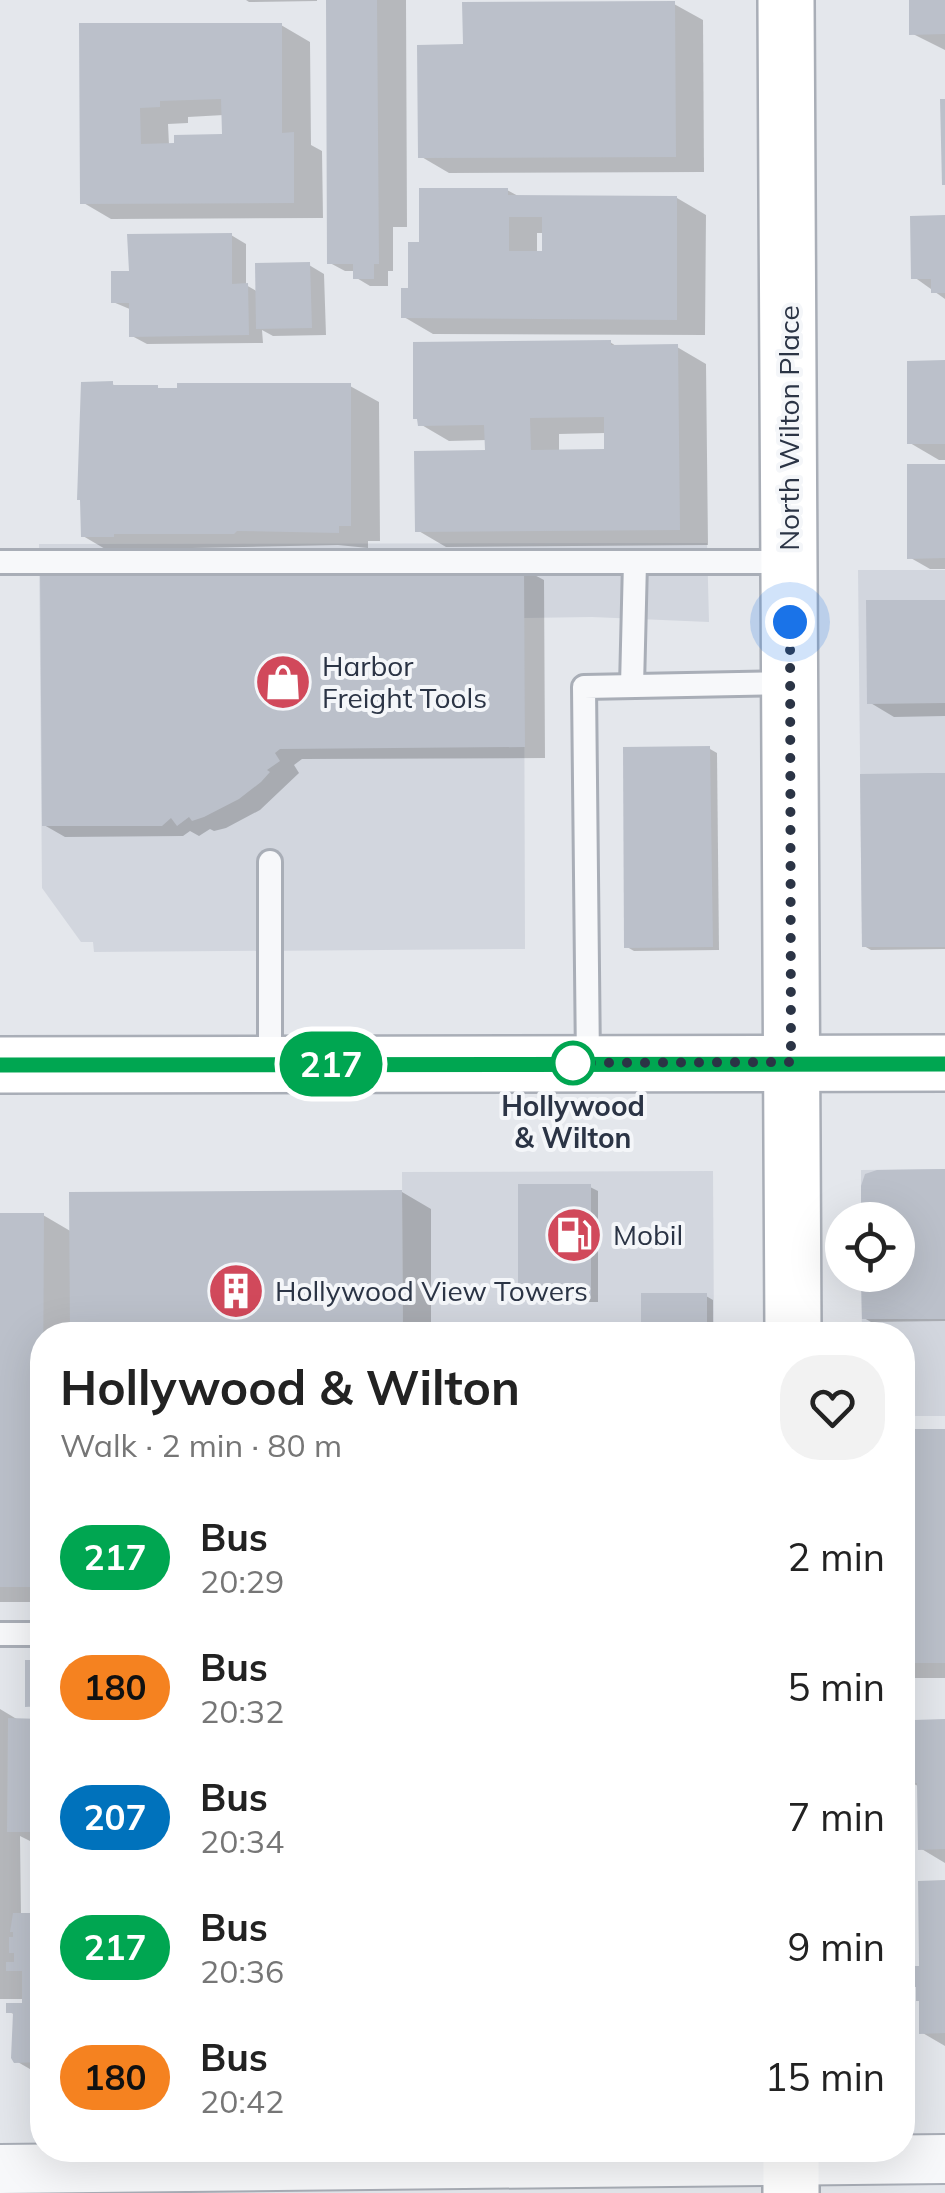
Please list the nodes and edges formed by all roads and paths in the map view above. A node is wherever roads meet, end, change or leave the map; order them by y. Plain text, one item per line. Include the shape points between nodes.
1 (786, 0) edge
2 (0, 562) edge
3 (635, 562) junction
4 (790, 562) junction
5 (790, 683) junction
6 (632, 686) junction
7 (270, 862) dead end
8 (791, 1062) junction
9 (270, 1064) junction
10 (588, 1064) junction
11 (945, 1064) edge
12 (0, 1065) edge
13 (793, 1322) edge
14 (0, 1634) edge
15 (30, 1634) edge
16 (945, 2159) edge
17 (915, 2161) edge
18 (894, 2162) edge
19 (791, 2168) edge
20 (0, 2169) edge

1 - 4 street, North Wilton Place
2 - 3 lane
3 - 4 lane
3 - 6 lane
4 - 5 street, North Wilton Place
5 - 6 lane
5 - 8 street, North Wilton Place
6 - 10 lane via 584,687
7 - 9 lane
8 - 10 street
8 - 11 street
8 - 13 street, North Wilton Place
9 - 10 street
9 - 12 street
14 - 15 lane
16 - 17 street
18 - 19 street
19 - 20 street

